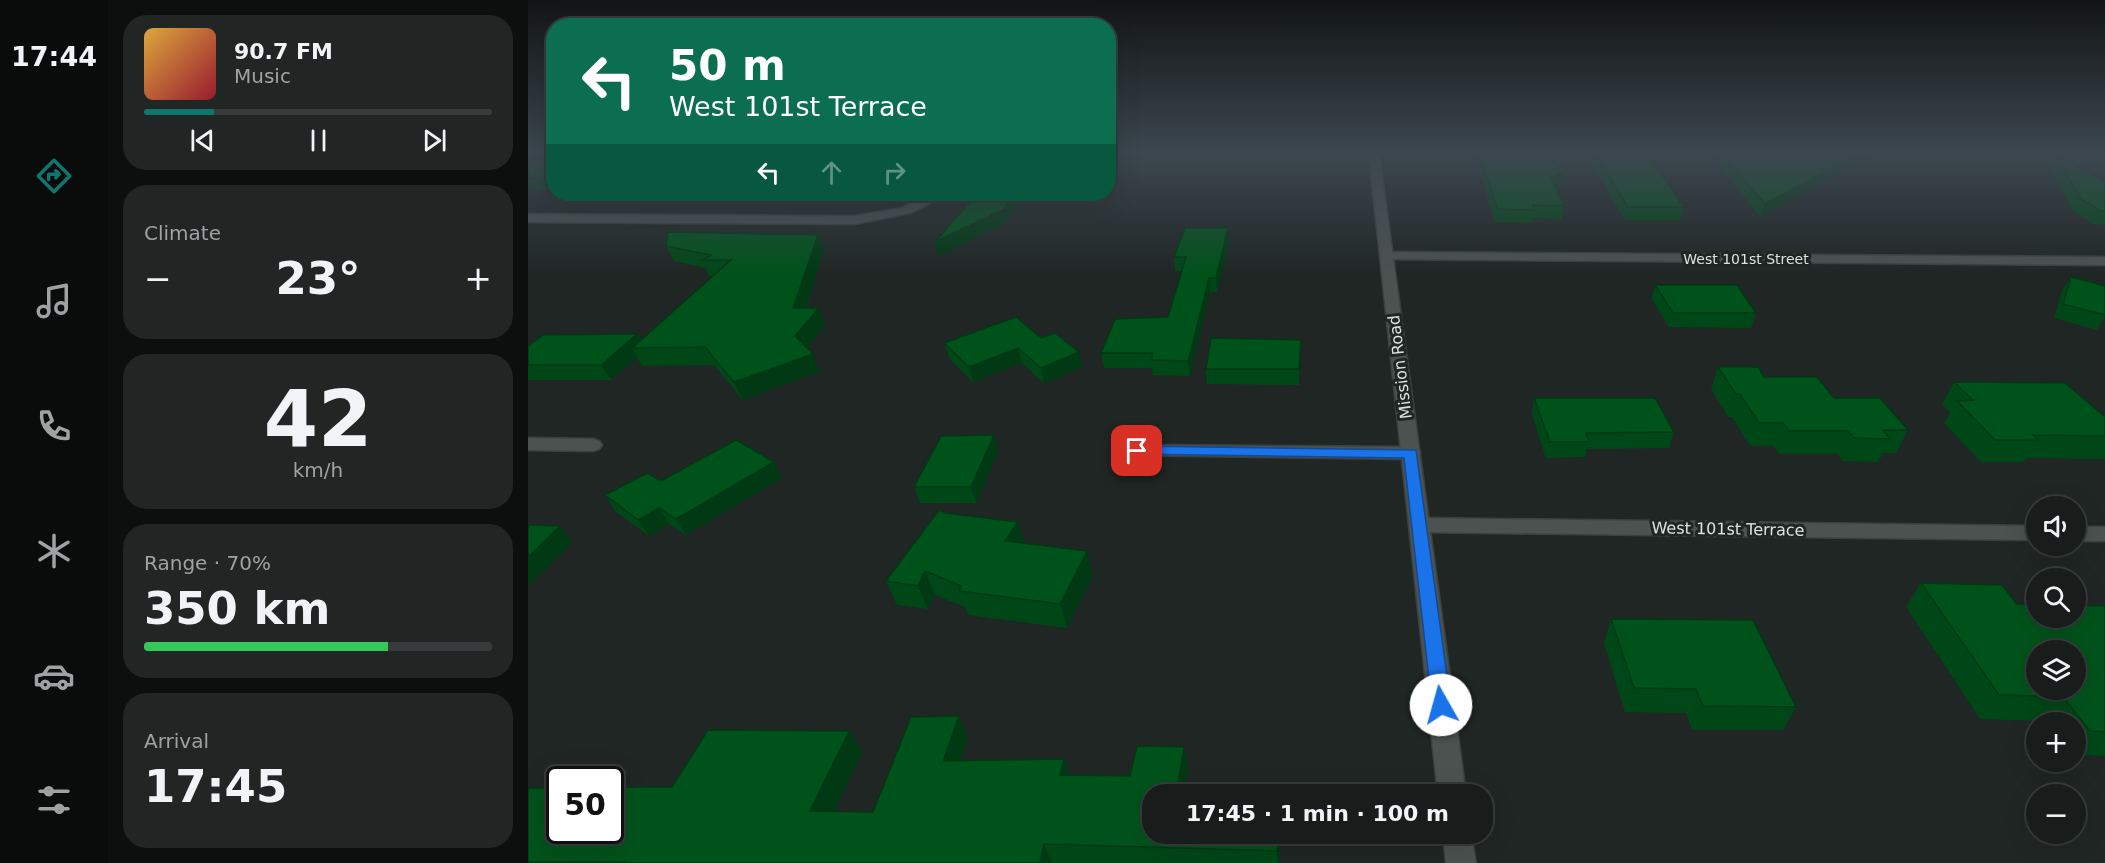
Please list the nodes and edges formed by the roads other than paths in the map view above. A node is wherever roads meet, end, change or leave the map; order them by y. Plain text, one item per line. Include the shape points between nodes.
1 (1379, 194) edge
2 (924, 201) edge
3 (528, 218) edge
4 (1387, 256) junction
5 (2105, 261) edge
6 (528, 444) edge
7 (593, 445) dead end
8 (1137, 451) dead end
9 (1411, 453) junction
10 (1419, 525) junction
11 (2026, 533) edge
12 (2086, 534) edge
13 (2105, 534) edge
14 (1451, 784) edge
15 (1458, 844) edge
16 (1461, 863) edge

1 - 4 street, Mission Road
2 - 3 street via 895,215 854,220
4 - 5 street, West 101st Street
4 - 9 street, Mission Road
6 - 7 street
8 - 9 street
9 - 10 street, Mission Road
10 - 11 street, West 101st Terrace
10 - 14 street, Mission Road
12 - 13 street
15 - 16 street

